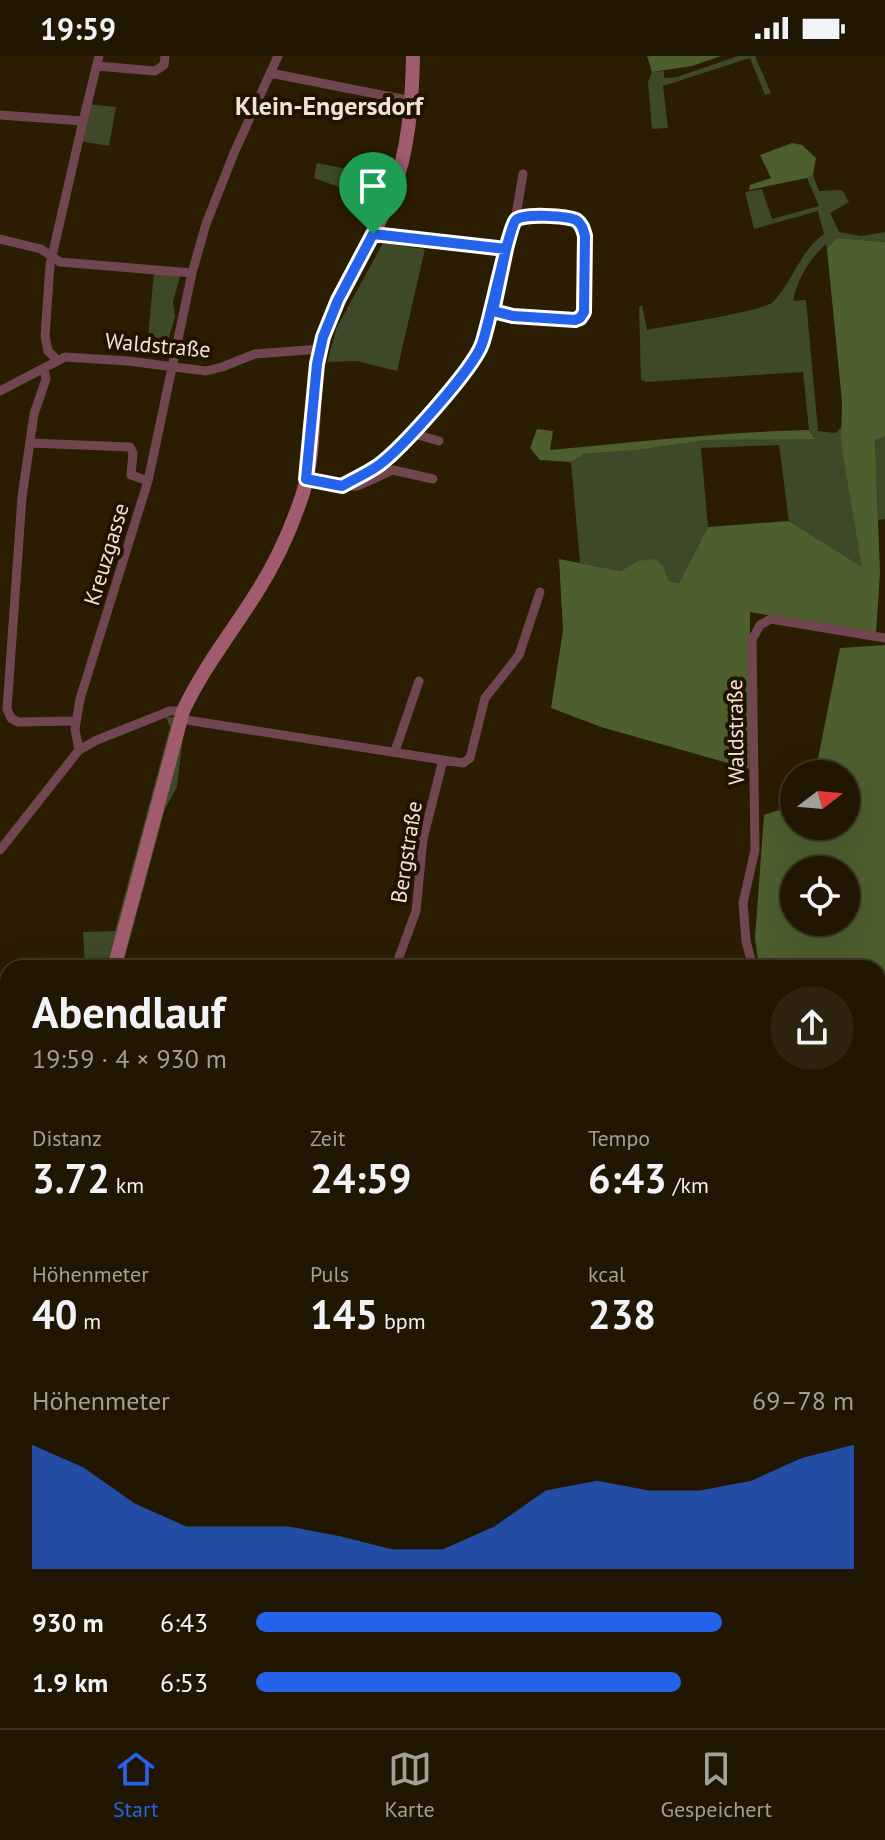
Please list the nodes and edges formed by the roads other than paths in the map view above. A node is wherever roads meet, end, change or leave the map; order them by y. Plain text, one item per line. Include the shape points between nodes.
1 (165, 56) edge
2 (278, 56) edge
3 (413, 56) edge
4 (98, 61) edge
5 (270, 73) junction
6 (412, 101) junction
7 (0, 115) edge
8 (83, 121) junction
9 (523, 174) dead end
10 (515, 221) junction
11 (373, 234) junction
12 (0, 239) edge
13 (506, 249) junction
14 (51, 256) junction
15 (192, 273) junction
16 (493, 311) junction
17 (320, 349) junction
18 (57, 360) junction
19 (171, 367) junction
20 (44, 369) junction
21 (0, 391) edge
22 (411, 433) junction
23 (439, 441) dead end
24 (30, 443) junction
25 (306, 479) junction
26 (433, 479) dead end
27 (148, 481) junction
28 (342, 486) junction
29 (540, 592) dead end
30 (885, 638) edge
31 (419, 681) dead end
32 (182, 715) junction
33 (76, 721) junction
34 (79, 750) junction
35 (395, 751) junction
36 (443, 760) junction
37 (0, 850) edge
38 (116, 960) edge
39 (398, 960) edge
40 (751, 960) edge

1 - 4 street via 164,65 155,71
2 - 5 street, Kreuzgasse
3 - 6 main road
4 - 8 street
5 - 6 street
5 - 15 street, Kreuzgasse via 219,190
6 - 11 main road via 404,157
7 - 8 street
8 - 14 street
9 - 10 street
10 - 13 street
10 - 16 street via 532,216 573,219 581,225 584,312 575,320
11 - 13 street
11 - 17 main road via 338,300
12 - 14 street
13 - 16 street
14 - 15 street via 70,263
14 - 18 street via 44,328 47,348
15 - 19 street, Kreuzgasse
16 - 22 street via 479,353
17 - 19 street, Waldstraße via 255,354 211,370
17 - 25 main road
18 - 19 street, Waldstraße via 89,357
18 - 20 street
19 - 27 street, Kreuzgasse
20 - 21 street
20 - 24 street
22 - 23 street
22 - 28 street via 381,463
24 - 27 street via 130,447 131,475
24 - 33 street via 7,709 18,722
25 - 28 street
25 - 32 main road via 272,566
26 - 28 street via 393,470 358,486
27 - 33 street, Kreuzgasse
29 - 36 street via 519,655 485,698 470,758 463,763
30 - 40 street, Waldstraße via 771,619 760,625 752,640 755,850 743,903
31 - 35 street
32 - 34 street via 170,711
32 - 35 street
32 - 38 main road
33 - 34 street, Kreuzgasse
34 - 37 street
35 - 36 street
36 - 39 street, Bergstraße via 425,826 416,911

